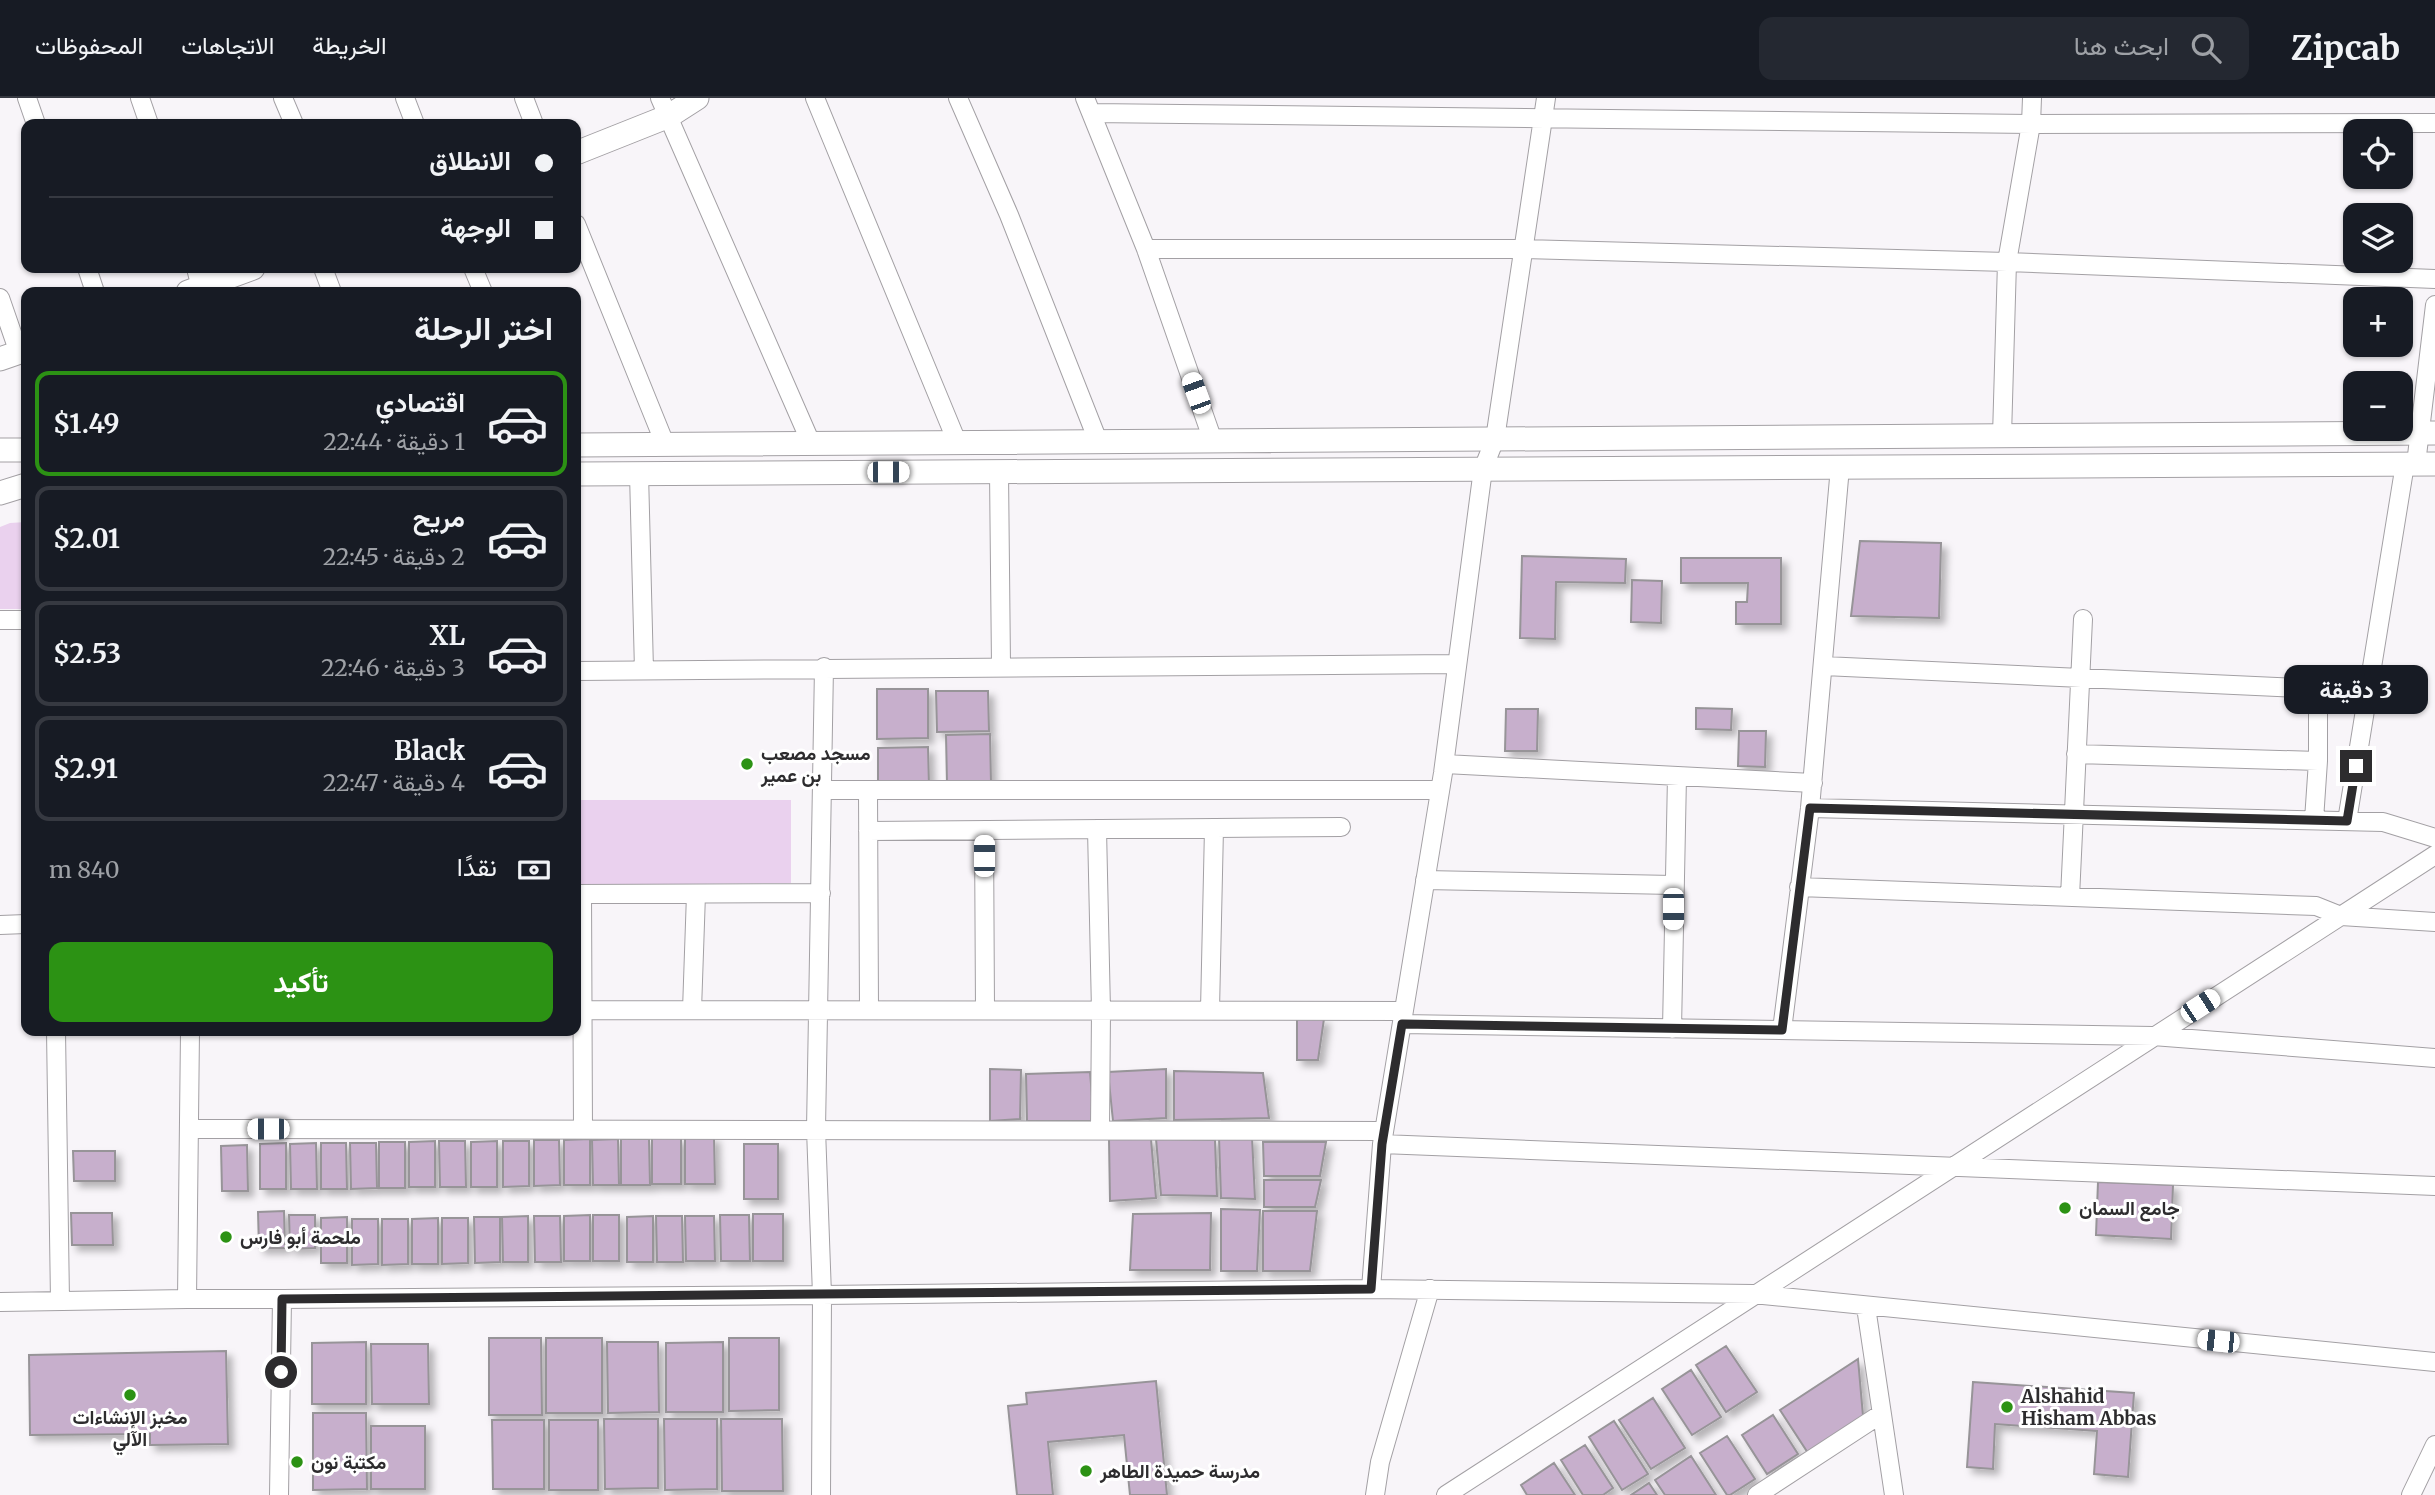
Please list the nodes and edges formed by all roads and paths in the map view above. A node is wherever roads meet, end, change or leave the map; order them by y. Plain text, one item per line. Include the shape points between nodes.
1 (27, 98) edge
2 (140, 98) edge
3 (283, 98) edge
4 (405, 98) edge
5 (524, 98) edge
6 (697, 98) edge
7 (816, 98) edge
8 (958, 98) edge
9 (1546, 98) edge
10 (2032, 98) edge
11 (1088, 105) edge
12 (664, 107) edge
13 (1543, 118) junction
14 (34, 119) edge
15 (147, 119) edge
16 (292, 119) edge
17 (413, 119) edge
18 (532, 119) edge
19 (2435, 123) edge
20 (2031, 124) junction
21 (581, 150) edge
22 (581, 236) edge
23 (1146, 249) junction
24 (1523, 249) junction
25 (2007, 262) junction
26 (236, 273) edge
27 (2435, 278) edge
28 (197, 284) edge
29 (0, 298) edge
30 (2435, 304) edge
31 (2433, 334) edge
32 (15, 354) edge
33 (2427, 433) edge
34 (2002, 436) junction
35 (1495, 439) junction
36 (1213, 440) junction
37 (1098, 441) junction
38 (957, 442) junction
39 (811, 443) junction
40 (665, 444) junction
41 (581, 445) edge
42 (0, 450) edge
43 (21, 450) edge
44 (2419, 464) edge
45 (1840, 467) junction
46 (1483, 469) junction
47 (999, 472) junction
48 (639, 473) junction
49 (581, 474) edge
50 (21, 487) edge
51 (0, 493) edge
52 (2083, 619) dead end
53 (0, 620) edge
54 (21, 620) edge
55 (1456, 664) junction
56 (1001, 666) junction
57 (1824, 666) junction
58 (824, 667) junction
59 (643, 670) junction
60 (581, 671) edge
61 (2079, 678) junction
62 (2076, 754) junction
63 (2318, 761) junction
64 (1445, 764) junction
65 (1676, 776) junction
66 (1813, 783) junction
67 (823, 790) junction
68 (868, 790) junction
69 (1440, 790) junction
70 (1810, 808) junction
71 (2073, 814) junction
72 (2314, 820) junction
73 (2347, 821) junction
74 (1341, 827) dead end
75 (1214, 828) junction
76 (1097, 829) junction
77 (984, 830) junction
78 (868, 831) junction
79 (2435, 838) edge
80 (2435, 855) edge
81 (1426, 880) junction
82 (1674, 885) junction
83 (1799, 887) junction
84 (821, 893) junction
85 (581, 894) edge
86 (696, 894) junction
87 (2070, 897) junction
88 (2341, 916) junction
89 (2435, 922) edge
90 (0, 925) edge
91 (21, 925) edge
92 (581, 1010) edge
93 (692, 1010) junction
94 (820, 1010) junction
95 (869, 1010) junction
96 (985, 1010) junction
97 (1101, 1010) junction
98 (1210, 1010) junction
99 (1403, 1017) junction
100 (1672, 1028) junction
101 (1782, 1030) junction
102 (56, 1036) edge
103 (190, 1036) edge
104 (580, 1036) edge
105 (2153, 1036) junction
106 (2435, 1058) edge
107 (189, 1129) junction
108 (583, 1129) junction
109 (816, 1129) junction
110 (1100, 1130) junction
111 (1383, 1138) junction
112 (1952, 1168) junction
113 (2435, 1186) edge
114 (1371, 1289) junction
115 (1430, 1289) junction
116 (1753, 1294) junction
117 (822, 1295) junction
118 (187, 1299) junction
119 (282, 1299) junction
120 (60, 1301) junction
121 (0, 1302) edge
122 (1866, 1307) junction
123 (2435, 1362) edge
124 (1881, 1414) junction
125 (2435, 1445) edge
126 (279, 1495) edge
127 (821, 1495) edge
128 (1375, 1495) edge
129 (1446, 1495) edge
130 (1757, 1495) edge
131 (1895, 1495) edge
132 (2412, 1495) edge

1 - 14 street
2 - 15 street
3 - 16 street
4 - 17 street
5 - 18 street
6 - 12 main road
7 - 38 street
8 - 37 street via 1010,215
9 - 13 street
10 - 20 street
11 - 13 street
11 - 23 street
12 - 21 main road
12 - 39 street
13 - 20 street
13 - 24 street
19 - 20 street
20 - 25 street
22 - 40 street
23 - 24 street
23 - 36 street
24 - 25 street
24 - 35 street
25 - 27 street
25 - 34 street
26 - 28 main road
29 - 32 street
30 - 31 street
31 - 33 street
33 - 34 main road
33 - 44 street
34 - 35 main road
35 - 36 main road
35 - 46 street
36 - 37 main road
37 - 38 main road
38 - 39 main road
39 - 40 main road
40 - 41 main road
42 - 43 main road
44 - 45 main road
44 - 73 street
45 - 46 main road
45 - 57 street
46 - 47 main road
46 - 55 street
47 - 48 main road
47 - 56 street
48 - 49 main road
48 - 59 street
50 - 51 main road
52 - 61 street
53 - 54 street
55 - 56 street
55 - 64 street
56 - 58 street
57 - 61 street
57 - 66 street
58 - 59 street
58 - 67 street
59 - 60 street
61 - 62 street
61 - 63 street via 2318,689
62 - 63 street
62 - 71 street
63 - 72 street
64 - 65 street
64 - 69 street
65 - 66 street
65 - 82 street
66 - 70 street
67 - 68 street
67 - 84 street
68 - 69 street
68 - 78 street
69 - 81 street
70 - 71 street
70 - 83 street
71 - 72 street
71 - 87 street
72 - 73 street
73 - 79 street via 2383,822
74 - 75 street
75 - 76 street
75 - 98 street
76 - 77 street
76 - 97 street
77 - 78 street
77 - 96 street
78 - 95 street
80 - 88 street
81 - 82 street
81 - 99 street
82 - 100 street
83 - 87 street
83 - 101 street
84 - 86 street
84 - 94 street
85 - 86 street
86 - 93 street
87 - 88 street via 2316,905
88 - 89 street
88 - 105 street
90 - 91 street
92 - 93 street
93 - 94 street
94 - 95 street
94 - 109 street
95 - 96 street
96 - 97 street
97 - 98 street
97 - 110 street
98 - 99 street
99 - 100 street
99 - 111 street
100 - 101 street
101 - 105 street
102 - 120 street
103 - 107 street
104 - 108 street
105 - 106 street
105 - 112 street
107 - 108 street
107 - 118 street
108 - 109 street
109 - 110 street
109 - 117 street
110 - 111 street
111 - 112 street
111 - 114 street
112 - 113 street
112 - 116 street
114 - 115 street
114 - 117 street
115 - 116 street
115 - 128 street via 1380,1462
116 - 122 street
116 - 129 street
117 - 119 street
117 - 127 street
118 - 119 street
118 - 120 street
119 - 126 street
120 - 121 street
122 - 123 street
122 - 124 street
124 - 130 street
124 - 131 street
125 - 132 street

